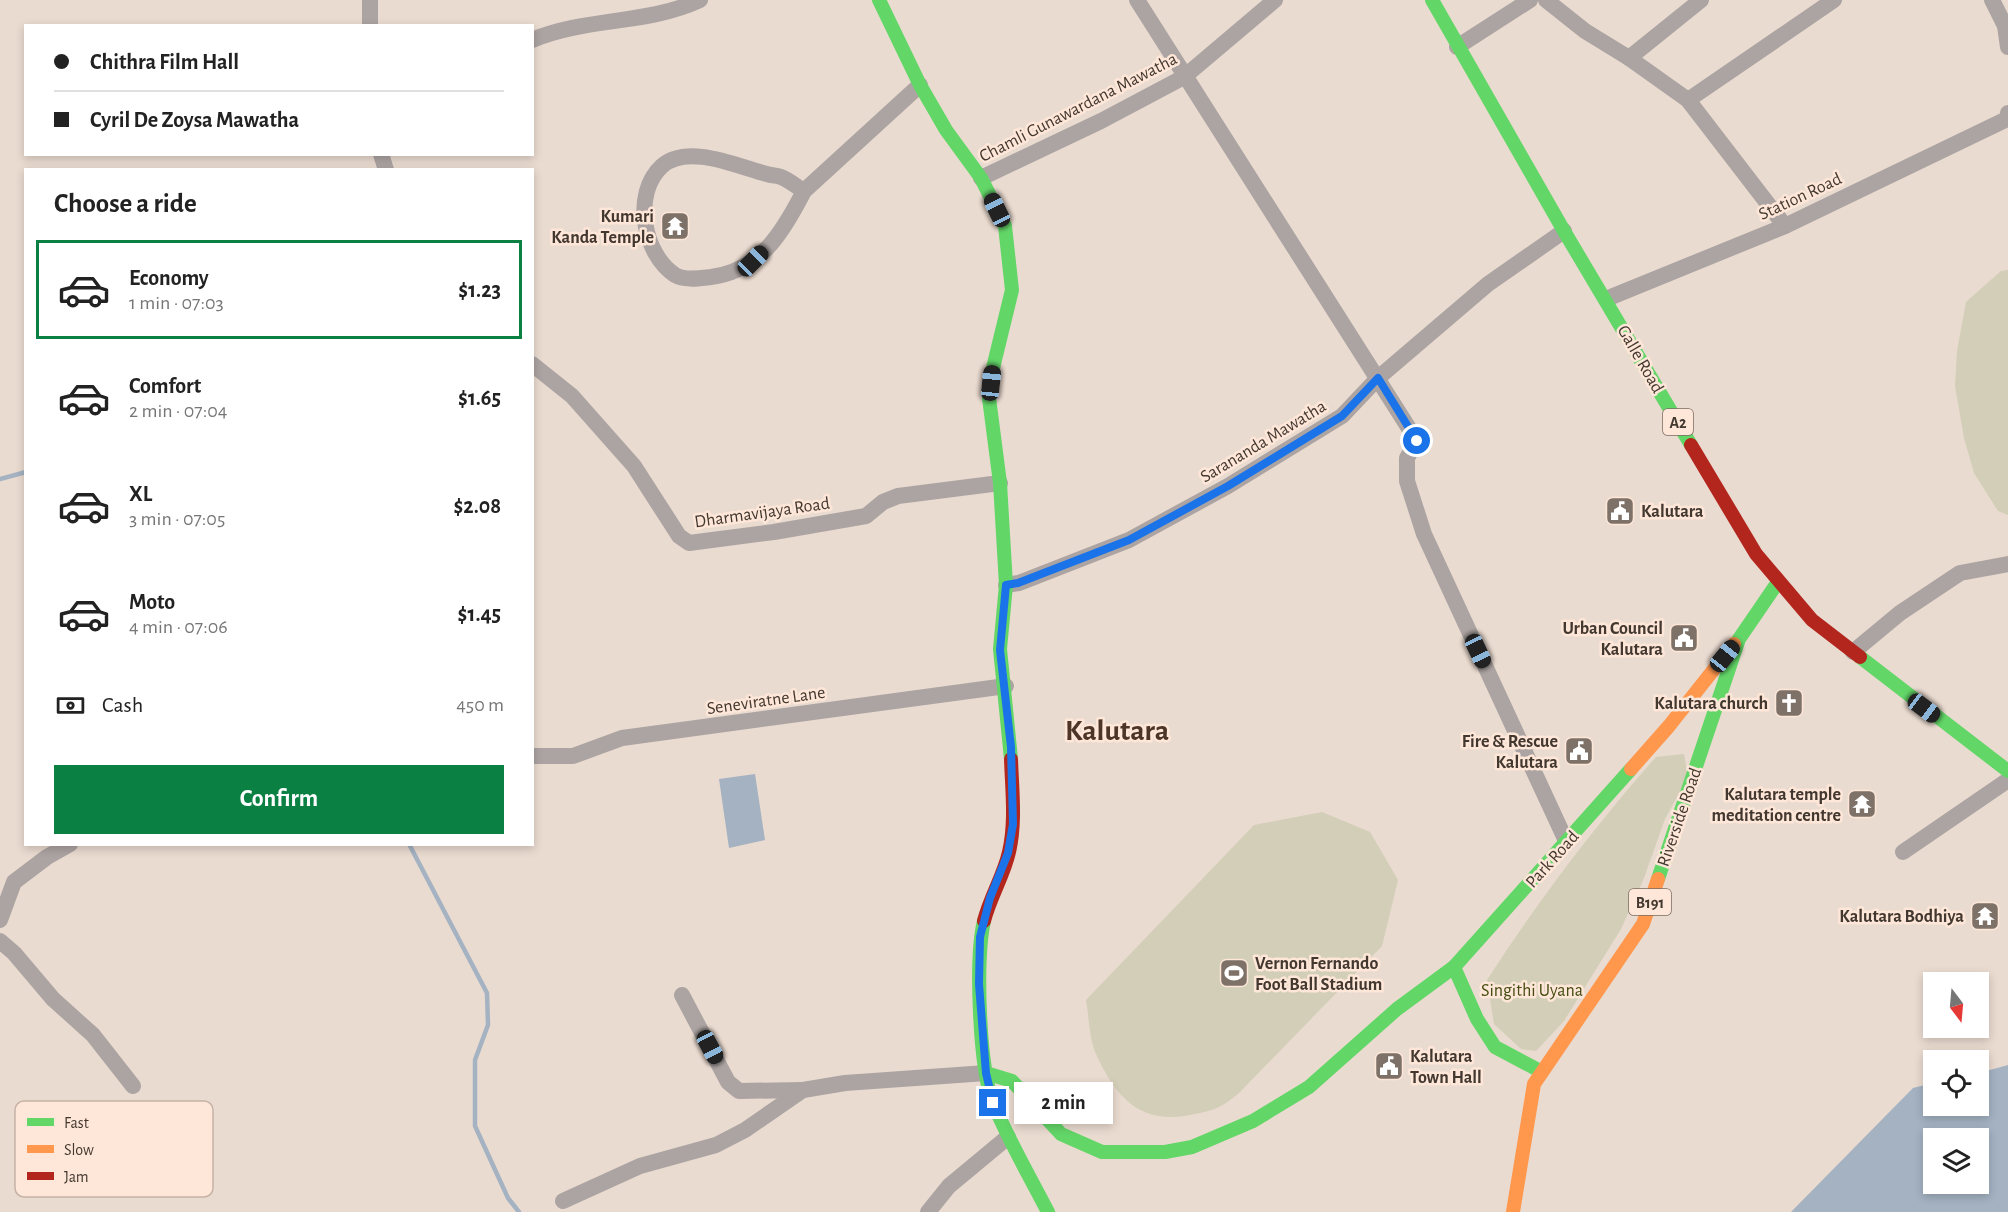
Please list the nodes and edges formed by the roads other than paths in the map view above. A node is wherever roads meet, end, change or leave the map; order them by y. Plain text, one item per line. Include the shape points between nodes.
1 (370, 0) edge
2 (700, 0) edge
3 (879, 0) edge
4 (1137, 0) edge
5 (1275, 0) edge
6 (1432, 0) edge
7 (1530, 0) edge
8 (1546, 0) edge
9 (1701, 0) edge
10 (1834, 0) edge
11 (1992, 0) edge
12 (370, 24) edge
13 (534, 39) edge
14 (2008, 46) edge
15 (1457, 47) junction
16 (1629, 58) junction
17 (1184, 77) junction
18 (920, 85) junction
19 (1688, 100) junction
20 (2007, 116) edge
21 (981, 178) junction
22 (804, 191) junction
23 (1785, 226) junction
24 (1564, 231) junction
25 (1606, 299) junction
26 (534, 366) edge
27 (1378, 378) junction
28 (1000, 483) junction
29 (2008, 564) edge
30 (1778, 582) junction
31 (1006, 585) junction
32 (1739, 639) junction
33 (1854, 652) junction
34 (1006, 686) junction
35 (534, 756) edge
36 (2008, 771) edge
37 (2008, 780) edge
38 (1567, 843) junction
39 (66, 846) edge
40 (1903, 852) dead end
41 (0, 921) edge
42 (0, 941) edge
43 (1454, 967) junction
44 (682, 995) dead end
45 (1542, 1072) junction
46 (986, 1073) junction
47 (133, 1086) dead end
48 (803, 1090) junction
49 (1008, 1137) junction
50 (563, 1202) dead end
51 (928, 1212) edge
52 (1048, 1212) edge
53 (1513, 1212) edge

1 - 12 street
2 - 13 street via 636,20 588,24
3 - 18 main road
4 - 17 street
5 - 17 street, Chamli Gunawardana Mawatha
6 - 15 main road, Galle Road / A2
7 - 15 street
8 - 16 street via 1585,31
9 - 16 street
10 - 19 street
11 - 14 street via 2005,26
15 - 24 main road, Galle Road / A2
16 - 19 street
17 - 21 street, Chamli Gunawardana Mawatha
17 - 27 street
18 - 21 main road
18 - 22 street
19 - 23 street
20 - 23 street, Station Road
21 - 28 main road via 1005,226 1012,290 989,398
22 - 22 street via 781,177 722,159 678,158 662,166 645,190 644,211 650,240 660,260 676,276 694,279 732,274 753,261 779,235
23 - 25 street, Station Road
24 - 25 main road, Galle Road / A2
24 - 27 street, Sarananda Mawatha via 1488,284
25 - 30 main road, Galle Road / A2 via 1697,458 1756,554
26 - 28 street, Dharmavijaya Road via 572,396 634,466 679,536 689,543 866,516 898,496
27 - 31 street, Sarananda Mawatha via 1342,416 1218,491 1129,540
27 - 38 street via 1417,441 1407,458 1407,481 1425,534
28 - 31 main road
29 - 33 street via 1960,573 1900,612
30 - 32 main road, Riverside Road / B191
30 - 33 main road, Galle Road / A2 via 1812,620
31 - 34 main road via 1000,650
32 - 38 main road, Park Road
32 - 45 main road, Riverside Road / B191 via 1643,924
33 - 36 main road, Galle Road / A2
34 - 35 street, Seneviratne Lane via 622,738 573,756
34 - 46 main road via 1013,824 1008,853 980,937 979,984
37 - 40 street
38 - 43 main road, Park Road
39 - 41 street via 14,882
42 - 47 street via 53,999 93,1035
43 - 45 main road via 1477,1019 1495,1047
43 - 46 main road, Park Road via 1397,1009 1309,1087 1253,1121 1192,1147 1165,1152 1102,1152 1061,1134 1012,1081
44 - 48 street via 728,1082 739,1091
45 - 53 main road, Riverside Road / B191 via 1534,1084
46 - 48 street
46 - 49 main road via 993,1103
48 - 50 street via 716,1145 640,1166
49 - 51 street via 949,1186
49 - 52 main road

